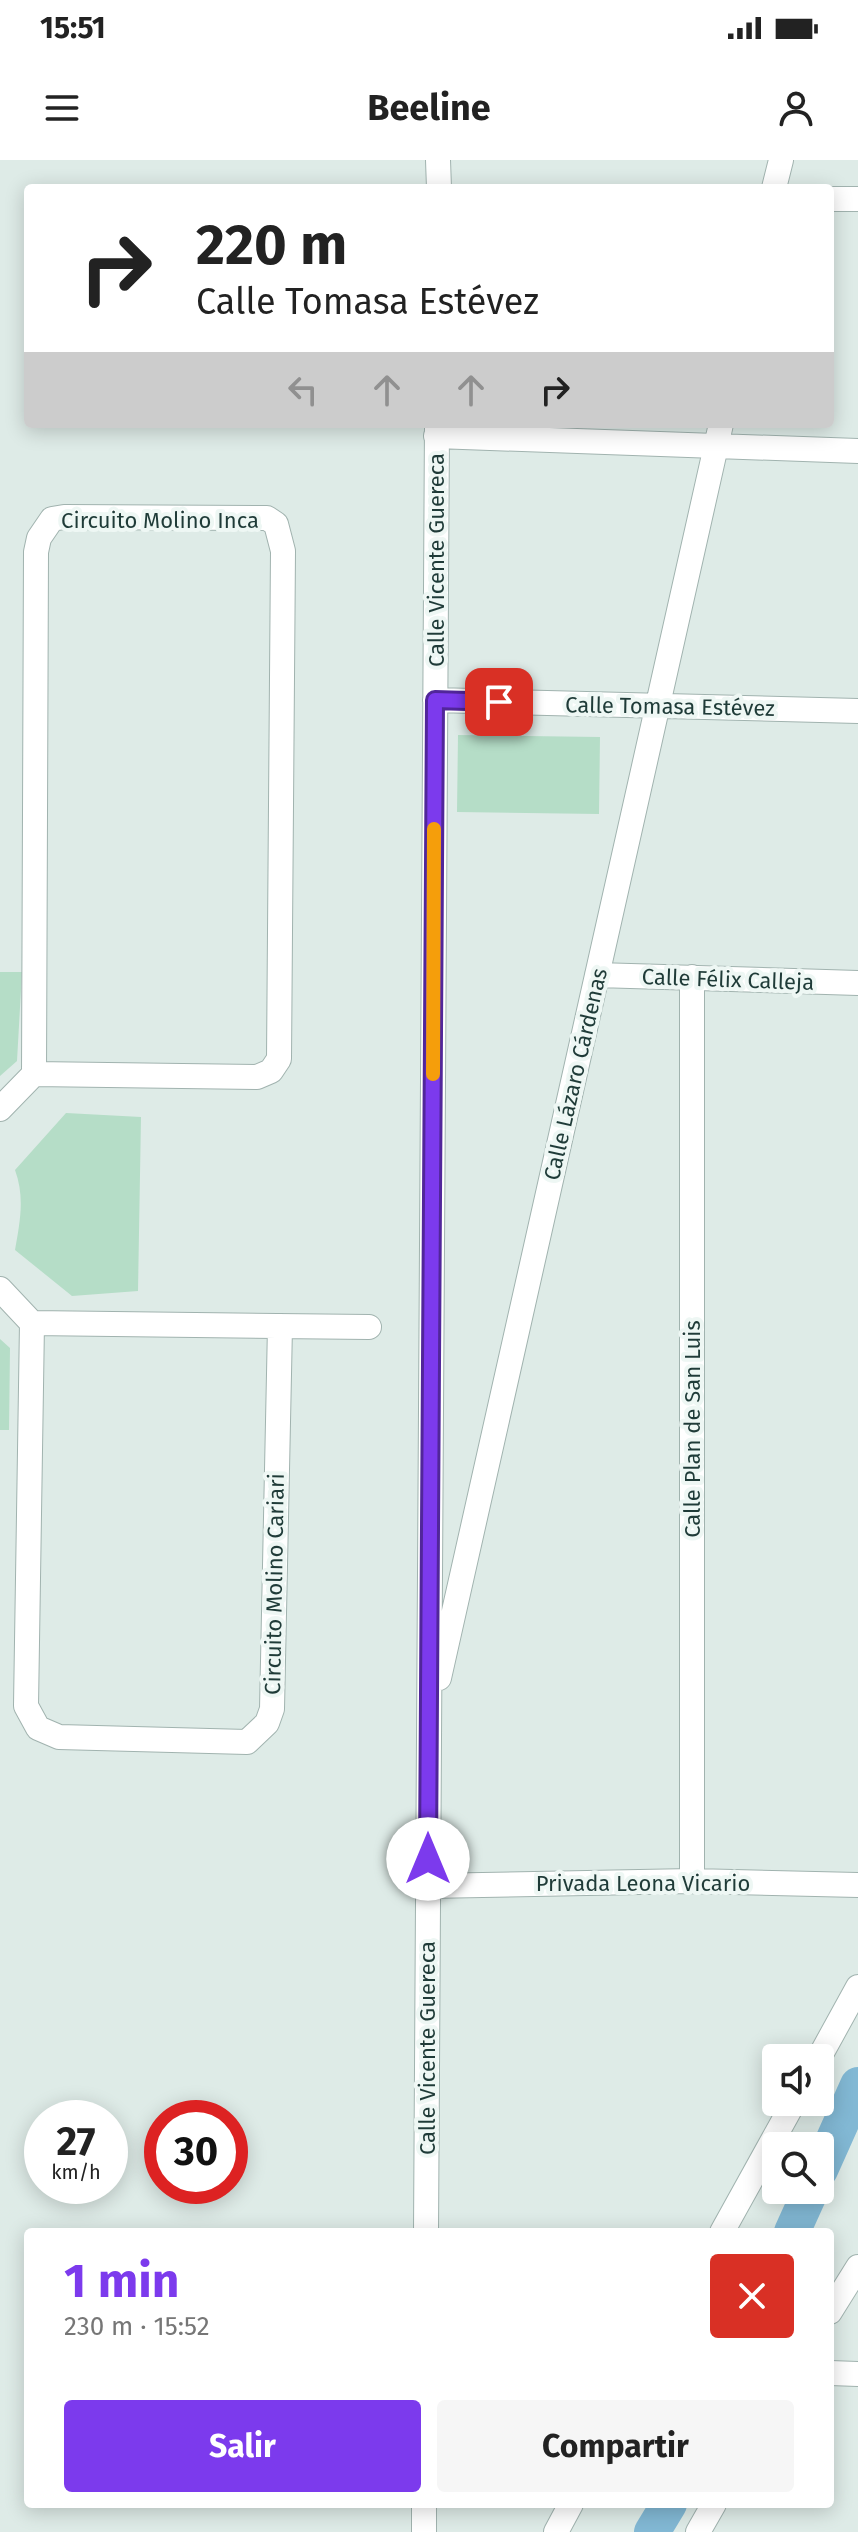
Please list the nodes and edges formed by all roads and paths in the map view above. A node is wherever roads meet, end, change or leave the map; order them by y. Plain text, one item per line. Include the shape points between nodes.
1 (438, 160) edge
2 (781, 160) edge
3 (438, 184) edge
4 (775, 184) edge
5 (834, 199) edge
6 (858, 199) edge
7 (436, 430) edge
8 (718, 436) edge
9 (858, 451) edge
10 (435, 700) junction
11 (657, 707) junction
12 (858, 711) edge
13 (597, 975) junction
14 (692, 977) junction
15 (858, 983) edge
16 (34, 1074) junction
17 (0, 1109) edge
18 (0, 1289) edge
19 (32, 1323) junction
20 (280, 1326) junction
21 (369, 1327) dead end
22 (429, 1725) junction
23 (692, 1881) junction
24 (858, 1885) edge
25 (428, 1886) junction
26 (858, 1987) edge
27 (827, 2044) edge
28 (786, 2116) edge
29 (426, 2228) edge
30 (724, 2228) edge
31 (858, 2267) edge
32 (834, 2306) edge
33 (834, 2373) edge
34 (858, 2374) edge
35 (424, 2508) edge
36 (569, 2508) edge
37 (712, 2508) edge
38 (424, 2532) edge
39 (556, 2532) edge
40 (698, 2532) edge

1 - 3 street
2 - 4 street
5 - 6 street
7 - 8 street
7 - 10 street, Calle Vicente Guereca
8 - 9 street
8 - 11 street, Calle Lázaro Cárdenas
10 - 11 street, Calle Tomasa Estévez
10 - 22 street, Calle Vicente Guereca
11 - 12 street, Calle Tomasa Estévez
11 - 13 street, Calle Lázaro Cárdenas
13 - 14 street, Calle Félix Calleja
13 - 22 street, Calle Lázaro Cárdenas
14 - 15 street, Calle Félix Calleja
14 - 23 street, Calle Plan de San Luis
16 - 16 street, Circuito Molino Inca via 257,1077 271,1071 279,1059 283,551 276,524 267,518 64,517 52,519 39,538
16 - 17 street
18 - 19 street
19 - 20 street
19 - 20 street, Circuito Molino Cariari via 28,1713 38,1728 59,1737 247,1742 267,1723 272,1709
20 - 21 street
22 - 25 street, Calle Vicente Guereca
23 - 24 street, Privada Leona Vicario
23 - 25 street, Privada Leona Vicario
25 - 29 street, Calle Vicente Guereca
26 - 27 street
28 - 30 street
31 - 32 street
33 - 34 street
35 - 38 street
36 - 39 street
37 - 40 street

